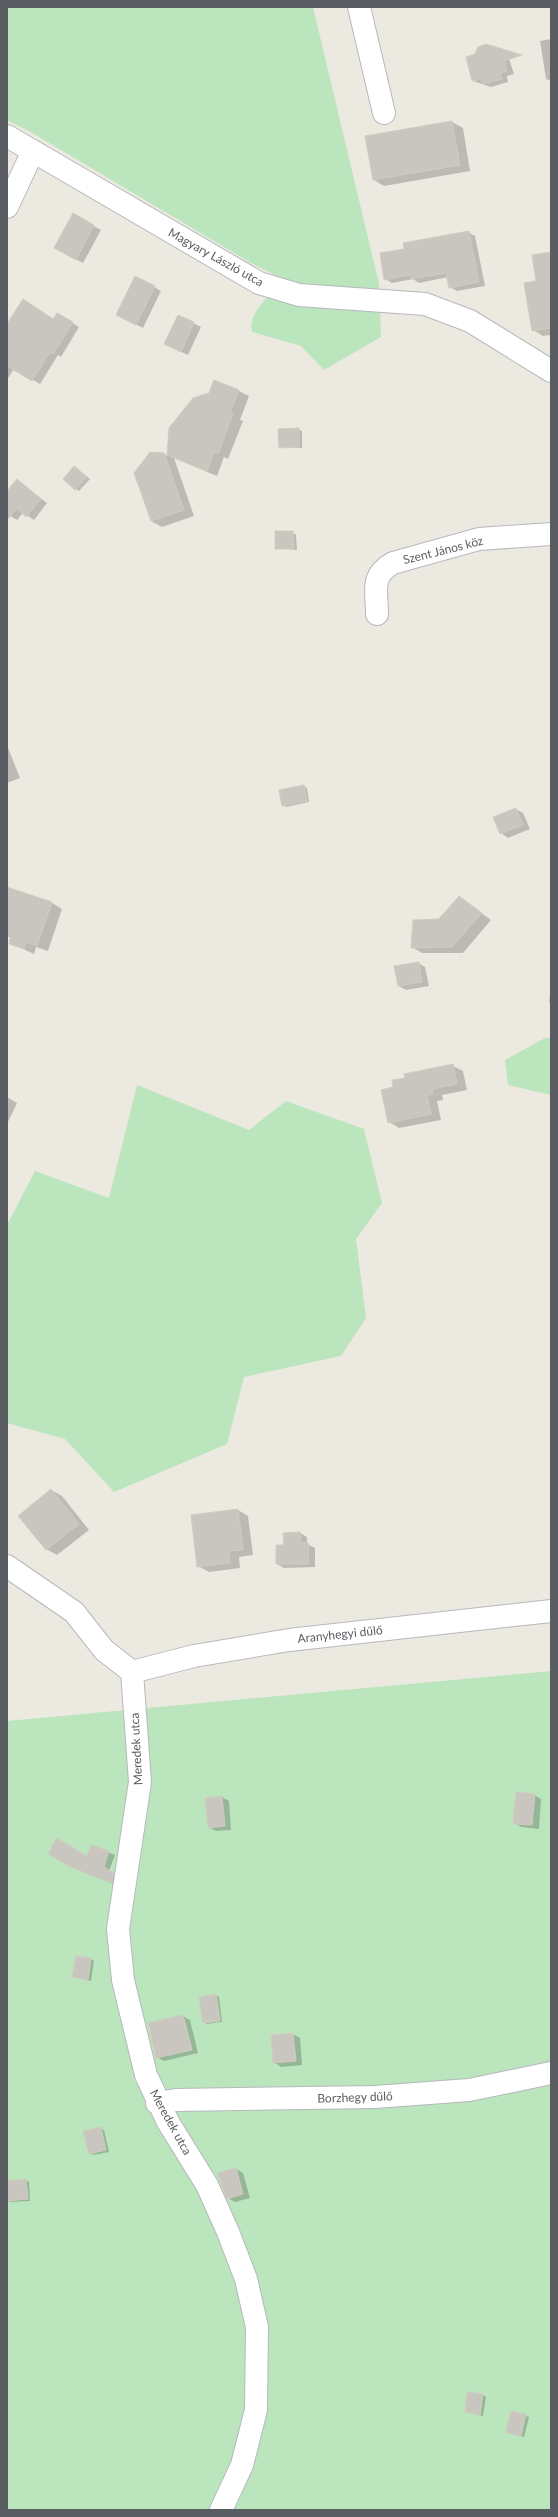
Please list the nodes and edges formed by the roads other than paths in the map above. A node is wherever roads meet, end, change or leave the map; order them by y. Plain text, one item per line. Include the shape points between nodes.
1 (359, 7) edge
2 (384, 113) dead end
3 (7, 136) edge
4 (33, 151) junction
5 (7, 207) edge
6 (551, 372) edge
7 (551, 534) edge
8 (377, 614) dead end
9 (14, 1570) edge
10 (551, 1610) edge
11 (132, 1672) junction
12 (551, 2073) edge
13 (157, 2103) junction
14 (221, 2510) edge

1 - 2 street
3 - 4 street, Magyary László utca
4 - 5 street
4 - 6 street, Magyary László utca via 259,283 299,295 425,304 470,321
7 - 8 street, Szent János köz via 479,539 393,563 381,570 377,578
9 - 11 street via 74,1612 104,1650
10 - 11 street, Aranyhegyi dűlő via 289,1640 194,1656
11 - 13 street, Meredek utca via 140,1782 118,1929 122,1980 146,2075
12 - 13 street, Borzhegy dűlő via 469,2090 375,2097 176,2100
13 - 14 street, Meredek utca via 208,2185 246,2279 257,2328 256,2410 242,2465

